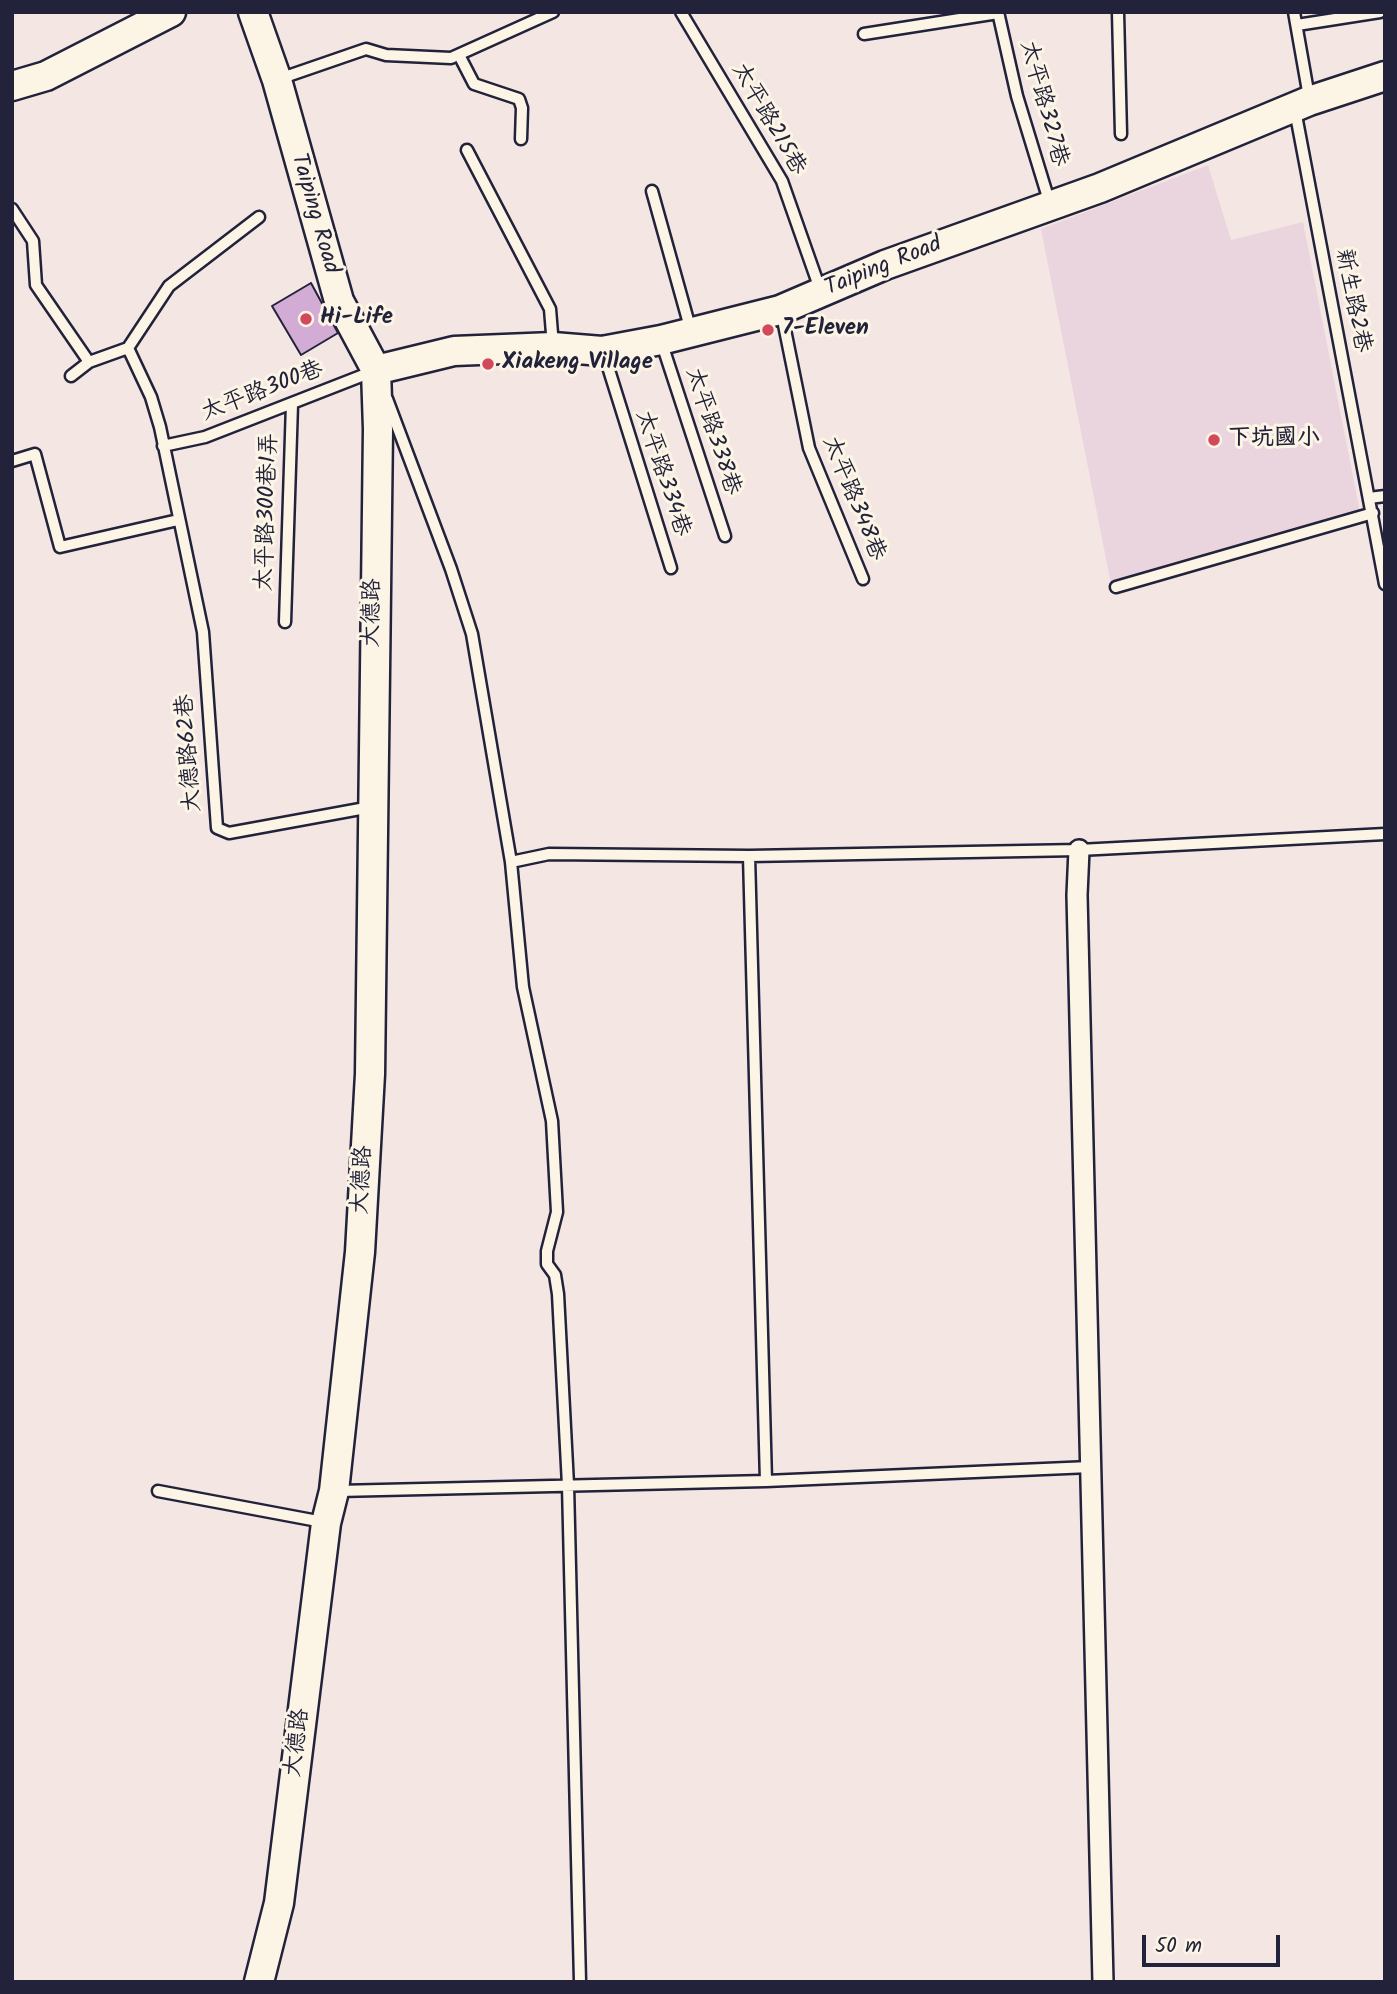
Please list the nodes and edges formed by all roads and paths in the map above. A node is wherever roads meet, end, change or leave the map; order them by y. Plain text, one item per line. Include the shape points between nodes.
1 (171, 12) edge
2 (253, 12) edge
3 (553, 12) edge
4 (681, 12) edge
5 (1118, 12) edge
6 (1294, 12) edge
7 (1381, 12) edge
8 (998, 13) edge
9 (1297, 25) junction
10 (864, 34) dead end
11 (459, 55) junction
12 (1385, 76) edge
13 (276, 80) junction
14 (12, 86) edge
15 (1302, 104) junction
16 (1121, 134) dead end
17 (521, 139) dead end
18 (467, 150) dead end
19 (652, 191) dead end
20 (1051, 205) junction
21 (12, 209) edge
22 (259, 217) dead end
23 (821, 293) junction
24 (780, 310) junction
25 (691, 332) junction
26 (661, 340) junction
27 (553, 347) junction
28 (128, 348) junction
29 (602, 351) junction
30 (89, 362) junction
31 (376, 370) junction
32 (71, 376) dead end
33 (292, 404) junction
34 (163, 446) junction
35 (12, 461) edge
36 (1385, 496) edge
37 (1370, 498) junction
38 (1373, 513) junction
39 (178, 520) junction
40 (725, 536) dead end
41 (671, 568) dead end
42 (863, 579) dead end
43 (1385, 584) edge
44 (1116, 587) dead end
45 (285, 622) dead end
46 (372, 807) junction
47 (1385, 834) edge
48 (1079, 849) junction
49 (749, 856) junction
50 (511, 862) junction
51 (1090, 1467) junction
52 (766, 1481) junction
53 (568, 1485) junction
54 (158, 1491) dead end
55 (334, 1491) junction
56 (326, 1523) junction
57 (259, 1982) edge
58 (580, 1982) edge
59 (1103, 1982) edge

1 - 14 street via 46,76
2 - 13 street, Taiping Road
3 - 11 lane
4 - 23 lane, 太平路215巷 via 782,181
5 - 16 lane
6 - 9 lane, 新生路2巷
7 - 9 lane
8 - 10 lane
8 - 20 lane, 太平路327巷 via 1017,96
9 - 15 lane, 新生路2巷
11 - 13 lane via 386,55 366,49
11 - 17 lane via 474,84 519,99
12 - 15 street, Taiping Road
13 - 31 street, Taiping Road via 338,301
15 - 20 street, Taiping Road
15 - 37 lane, 新生路2巷
18 - 27 lane via 550,309
19 - 25 lane
20 - 23 street, Taiping Road
21 - 30 lane via 33,241 36,285
22 - 28 lane via 169,286
23 - 24 street, Taiping Road
24 - 25 street, Taiping Road
24 - 42 lane, 太平路348巷 via 809,448
25 - 26 street, Taiping Road
26 - 29 street, Taiping Road
26 - 40 lane, 太平路338巷
27 - 29 street, Taiping Road
27 - 31 street, Taiping Road via 454,351
28 - 30 lane
28 - 34 lane via 151,397
29 - 41 lane, 太平路334巷
30 - 32 lane
31 - 33 lane, 太平路300巷
31 - 46 street, 大德路
31 - 50 lane via 472,634
33 - 34 lane, 太平路300巷 via 205,437
33 - 45 lane, 太平路300巷1弄
34 - 39 lane
35 - 39 lane via 35,454 60,547
36 - 37 lane
37 - 38 lane, 新生路2巷
38 - 43 lane, 新生路2巷
38 - 44 lane
39 - 46 lane, 大德路62巷 via 203,632 217,828 229,833
46 - 55 street, 大德路 via 370,1074 357,1279
47 - 48 lane
48 - 49 lane
48 - 51 street
49 - 50 lane via 549,854
49 - 52 lane
50 - 53 lane via 523,987 552,1121 557,1212 547,1264 555,1275 558,1294
51 - 52 lane
51 - 59 street
52 - 53 lane
53 - 55 lane
53 - 58 lane
54 - 56 lane
55 - 56 street, 大德路
56 - 57 street, 大德路 via 279,1903

